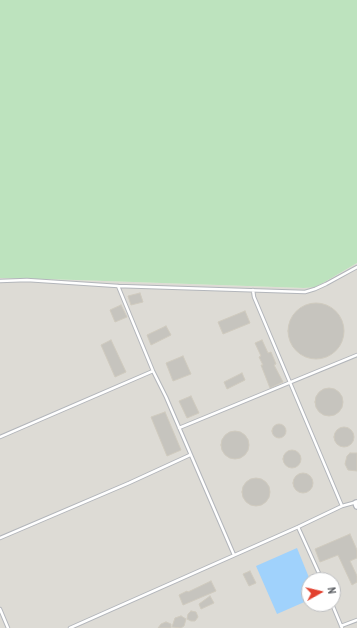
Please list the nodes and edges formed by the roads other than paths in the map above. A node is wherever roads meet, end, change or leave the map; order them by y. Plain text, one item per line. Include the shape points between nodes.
1 (357, 266) edge
2 (0, 282) edge
3 (118, 286) junction
4 (253, 290) junction
5 (357, 355) edge
6 (153, 371) junction
7 (290, 383) junction
8 (179, 428) junction
9 (0, 437) edge
10 (190, 455) junction
11 (357, 503) edge
12 (342, 506) junction
13 (298, 527) junction
14 (0, 538) edge
15 (234, 555) junction
16 (318, 572) edge
17 (0, 609) edge
18 (335, 612) edge
19 (357, 620) edge
20 (342, 627) edge
21 (8, 628) edge
22 (70, 628) edge

1 - 4 lane via 326,284 305,292
2 - 3 lane via 27,280
3 - 4 lane
3 - 6 lane
4 - 7 lane
5 - 7 lane
6 - 8 lane
6 - 9 lane
7 - 8 lane
7 - 12 lane
8 - 10 lane
10 - 14 lane
10 - 15 lane
11 - 12 lane
12 - 13 lane
13 - 15 lane
13 - 16 lane
15 - 22 lane
17 - 21 lane
18 - 20 lane
19 - 20 lane

